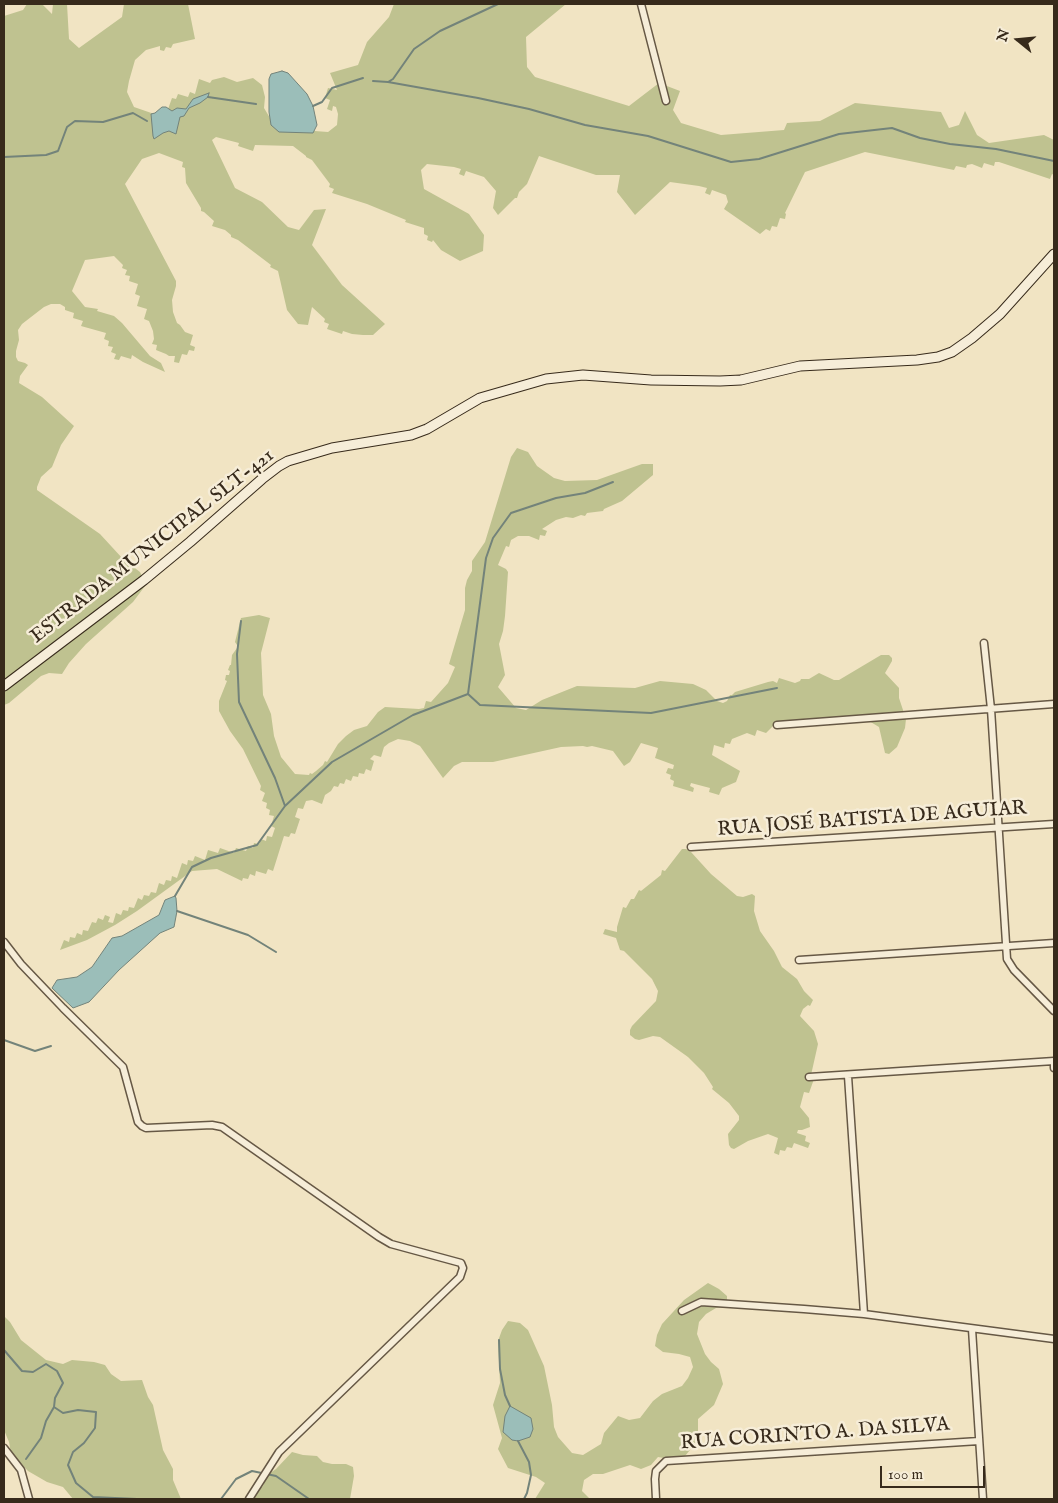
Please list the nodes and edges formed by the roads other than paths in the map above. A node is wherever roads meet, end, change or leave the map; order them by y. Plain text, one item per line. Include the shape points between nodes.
1 (641, 4) edge
2 (666, 101) dead end
3 (1054, 254) edge
4 (984, 643) dead end
5 (4, 686) edge
6 (1054, 704) edge
7 (992, 709) junction
8 (777, 725) dead end
9 (1054, 824) edge
10 (998, 828) junction
11 (691, 847) dead end
12 (4, 942) edge
13 (1054, 943) edge
14 (1006, 947) junction
15 (799, 960) dead end
16 (1054, 1011) edge
17 (1054, 1061) edge
18 (1054, 1068) edge
19 (848, 1076) junction
20 (809, 1077) dead end
21 (682, 1311) dead end
22 (864, 1314) junction
23 (972, 1329) junction
24 (1054, 1339) edge
25 (979, 1441) junction
26 (4, 1448) edge
27 (30, 1499) edge
28 (249, 1499) edge
29 (656, 1499) edge
30 (983, 1499) edge

1 - 2 street
3 - 5 street, ESTRADA MUNICIPAL SLT-421 via 1000,314 952,352 938,357 800,366 734,380 651,380 583,375 546,379 480,398 411,435 332,448 288,461 262,479 144,580
4 - 7 street
6 - 7 street
7 - 8 street
7 - 10 street
9 - 10 street, RUA JOSÉ BATISTA DE AGUIAR
10 - 11 street, RUA JOSÉ BATISTA DE AGUIAR
10 - 14 street
12 - 28 street via 62,1008 123,1068 138,1122 142,1126 222,1127 379,1237 392,1244 461,1262 460,1277 280,1452
13 - 14 street
14 - 15 street
14 - 16 street via 1007,959 1014,970
17 - 18 street
17 - 19 street
19 - 20 street
19 - 22 street
21 - 22 street via 701,1302
22 - 23 street
23 - 24 street
23 - 25 street
25 - 29 street, RUA CORINTO A. DA SILVA via 666,1461 656,1471
25 - 30 street
26 - 27 street via 21,1470

